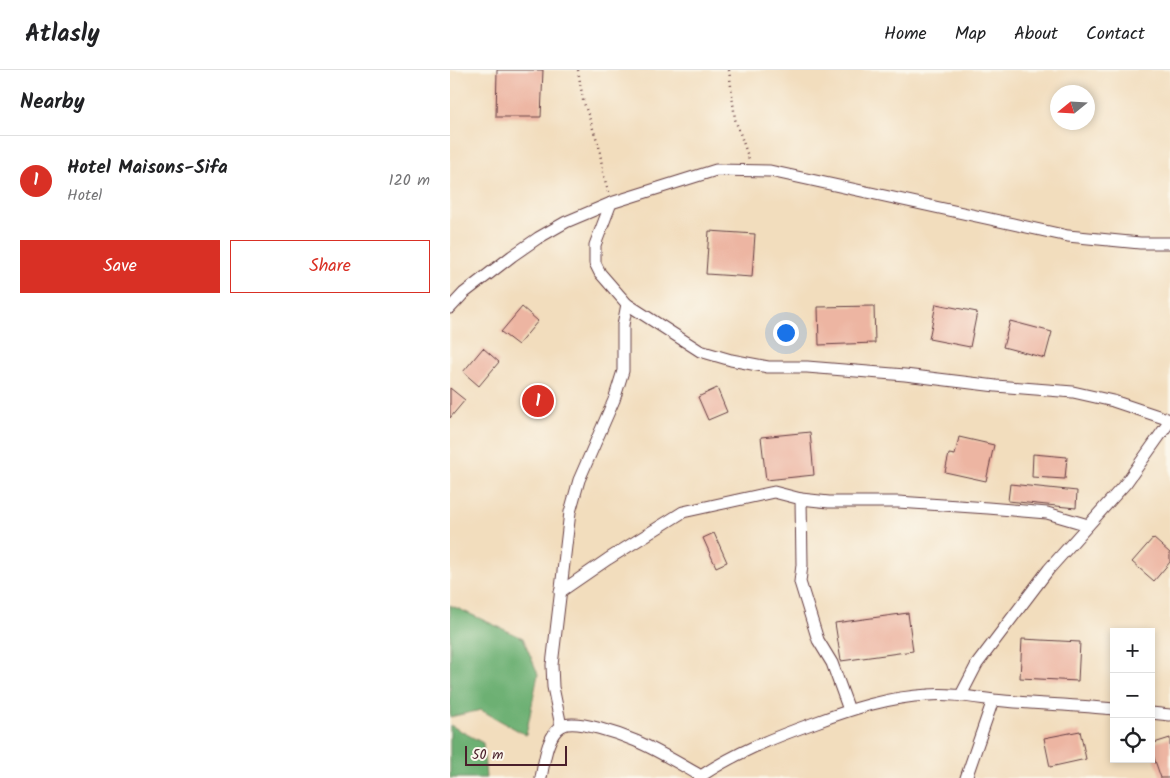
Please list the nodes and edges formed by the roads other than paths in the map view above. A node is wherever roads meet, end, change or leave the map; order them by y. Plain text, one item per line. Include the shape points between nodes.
1 (611, 203) junction
2 (1170, 243) edge
3 (627, 304) junction
4 (450, 308) edge
5 (1170, 421) edge
6 (801, 499) junction
7 (1088, 525) junction
8 (560, 592) junction
9 (961, 695) junction
10 (993, 700) junction
11 (1110, 709) edge
12 (849, 710) junction
13 (1155, 713) edge
14 (1170, 715) edge
15 (561, 726) junction
16 (701, 777) edge
17 (541, 778) edge
18 (966, 778) edge

1 - 2 street via 716,170 770,170 1068,236
1 - 3 street via 596,245 595,262 600,273
1 - 4 street via 538,238 464,293
3 - 5 street via 700,351 731,360 768,367 905,375 1073,392 1113,401
3 - 8 street via 622,371 614,400 574,496
5 - 7 street via 1126,483
6 - 7 street via 898,502 1046,513
6 - 8 street via 774,492 683,512
6 - 12 street via 800,582 818,640 832,663
7 - 9 street via 1049,569 978,664
8 - 15 street via 552,665
9 - 10 street
9 - 12 street via 888,700
10 - 11 street
10 - 18 street
12 - 16 street via 756,745 726,759
13 - 14 street
15 - 16 street via 571,723 637,741
15 - 17 street via 548,745

